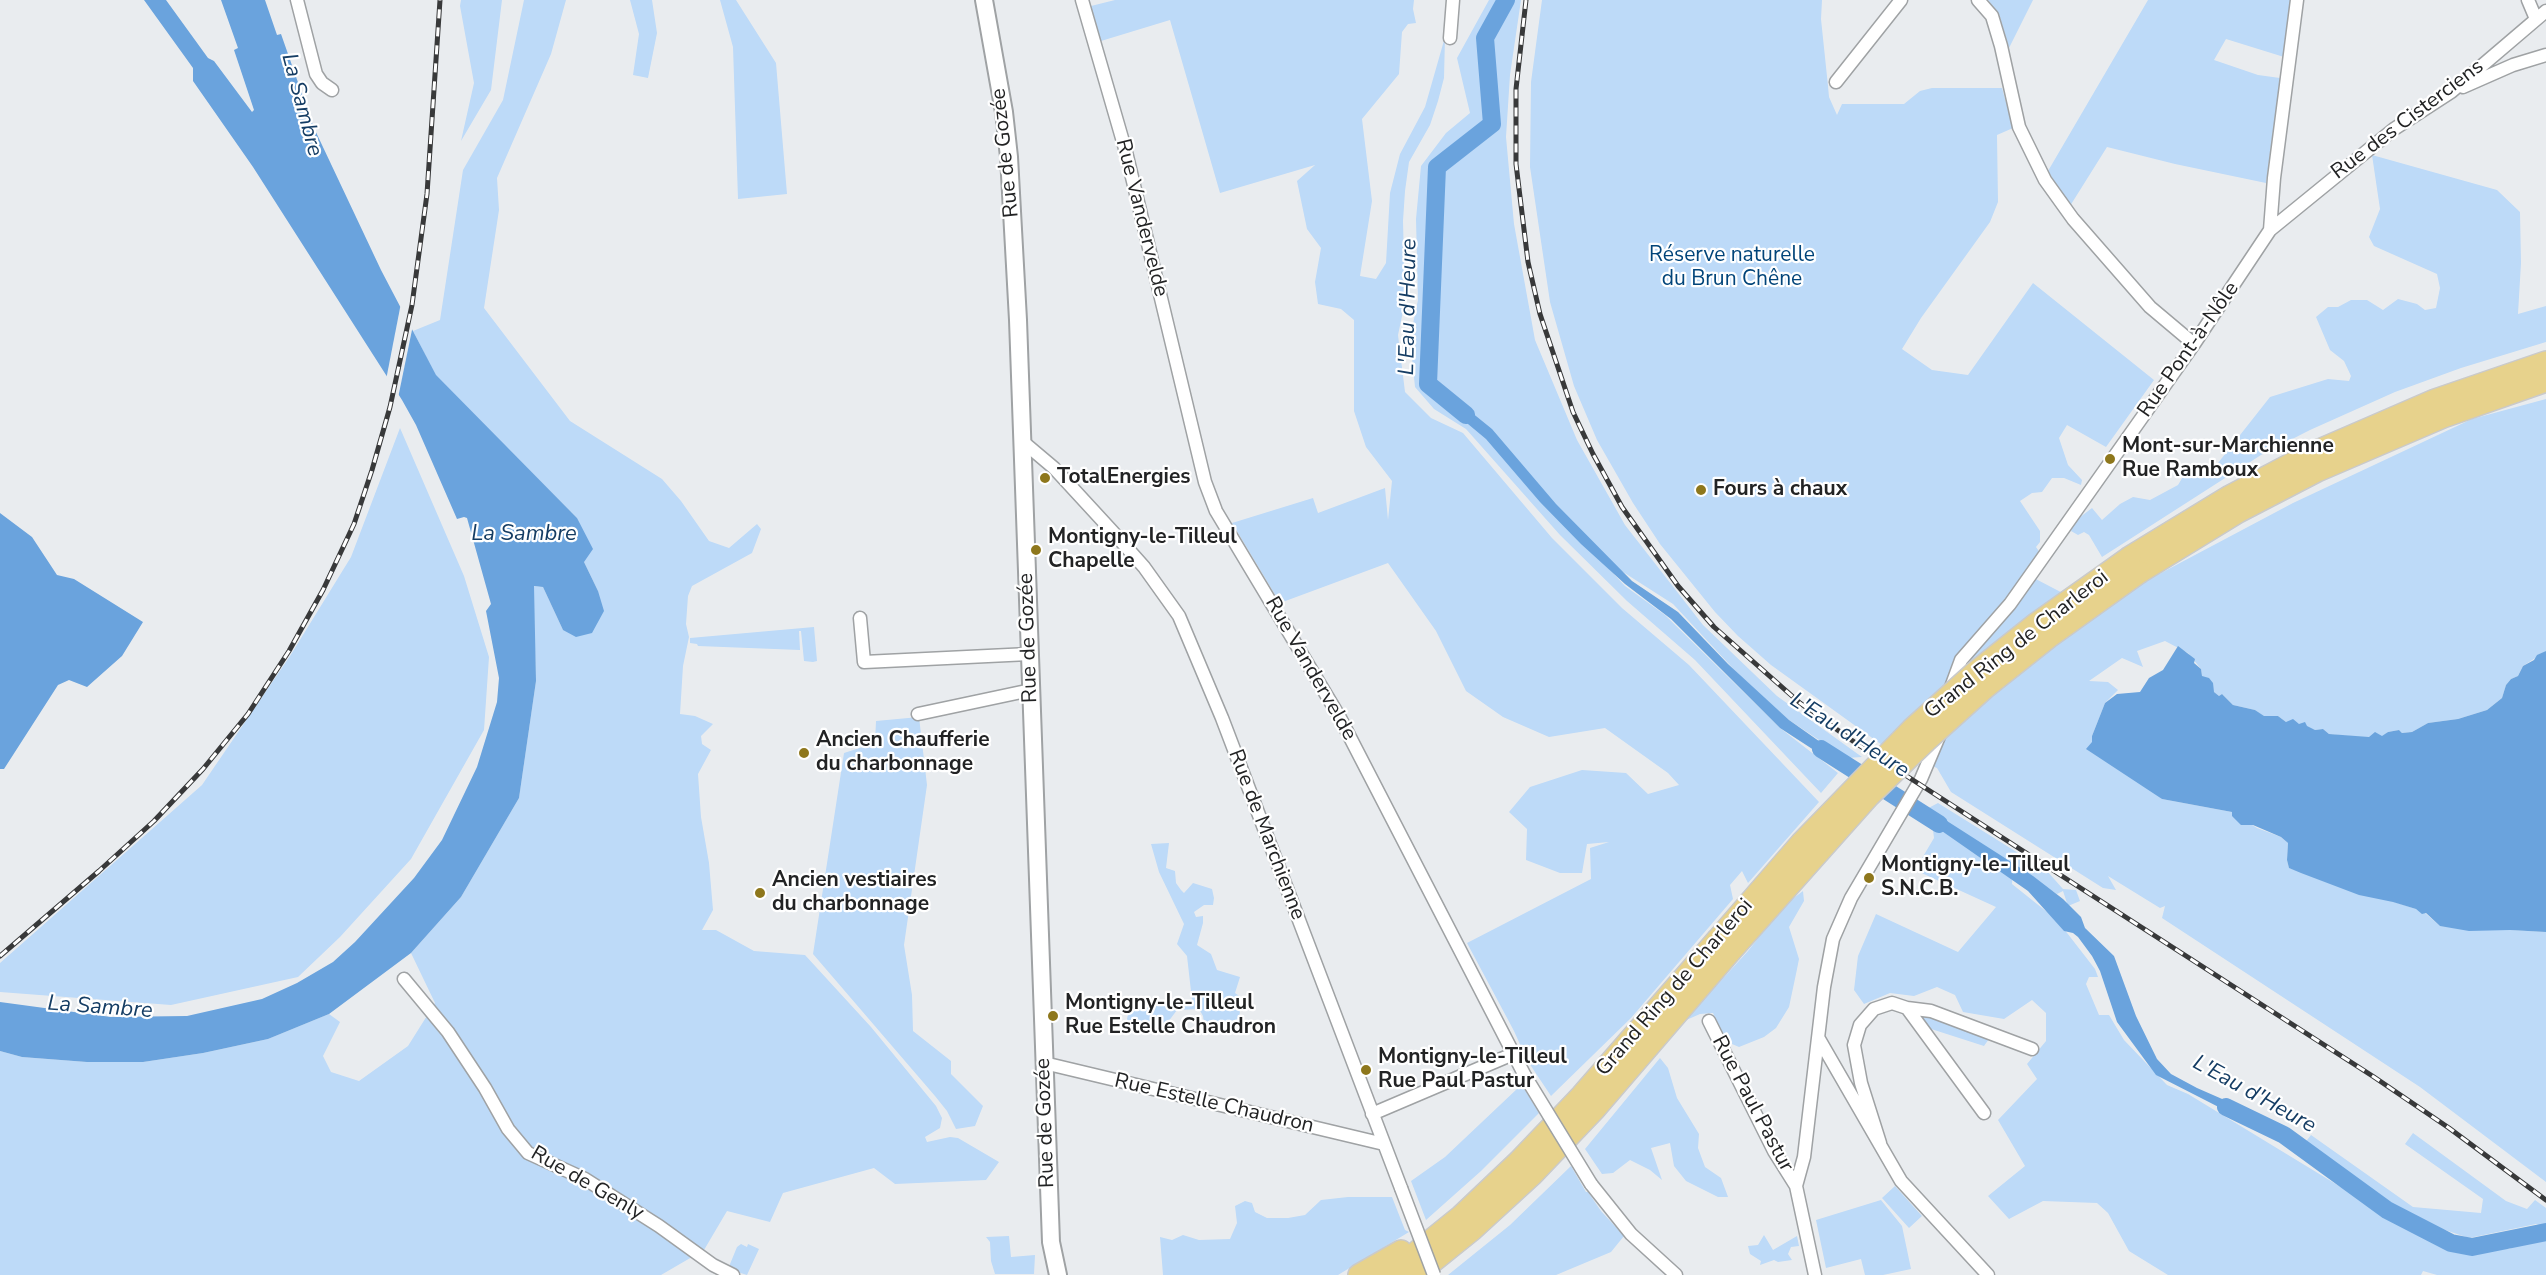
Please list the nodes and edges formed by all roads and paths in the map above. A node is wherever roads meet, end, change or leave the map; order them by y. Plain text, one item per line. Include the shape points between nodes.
1 (297, 0) edge
2 (984, 0) edge
3 (1082, 0) edge
4 (1453, 0) edge
5 (1901, 0) edge
6 (1978, 0) edge
7 (2297, 0) edge
8 (2528, 0) edge
9 (2546, 11) edge
10 (2536, 19) junction
11 (1450, 38) dead end
12 (2546, 55) edge
13 (1836, 82) dead end
14 (332, 90) dead end
15 (2451, 92) junction
16 (2270, 230) junction
17 (2194, 344) junction
18 (2546, 362) edge
19 (2546, 381) edge
20 (2517, 390) junction
21 (2546, 390) edge
22 (1022, 441) junction
23 (2135, 564) junction
24 (860, 618) dead end
25 (1029, 654) junction
26 (1031, 690) junction
27 (918, 714) dead end
28 (1723, 946) junction
29 (404, 979) dead end
30 (1907, 1008) junction
31 (1709, 1021) dead end
32 (1818, 1038) junction
33 (2032, 1049) dead end
34 (1513, 1054) junction
35 (1044, 1063) junction
36 (1984, 1113) dead end
37 (1372, 1114) junction
38 (1880, 1143) junction
39 (1384, 1144) junction
40 (1796, 1186) junction
41 (1461, 1216) junction
42 (1051, 1242) junction
43 (733, 1275) edge
44 (1045, 1275) edge
45 (1058, 1275) edge
46 (1359, 1275) edge
47 (1388, 1275) edge
48 (1416, 1275) edge
49 (1434, 1275) edge
50 (1676, 1275) edge
51 (1815, 1275) edge
52 (1988, 1275) edge

1 - 14 street via 316,74
2 - 22 main road, Rue de Gozée via 1009,157
3 - 34 street, Rue Vandervelde via 1126,152 1205,482 1216,511 1340,716
4 - 11 street
5 - 13 street
6 - 17 street via 1992,16 2019,127 2045,180 2073,219 2150,307
7 - 16 street, Rue Pont-à-Nôle
8 - 10 street
9 - 10 street, Rue des Cisterciens
10 - 15 street, Rue des Cisterciens
12 - 15 street
15 - 16 street, Rue des Cisterciens via 2385,136
16 - 17 street, Rue Pont-à-Nôle
17 - 32 street, Rue Pont-à-Nôle via 2010,604 1961,660 1941,733 1921,779 1851,898 1833,939
18 - 23 highway, Grand Ring de Charleroi via 2435,400 2308,455 2230,496
19 - 20 highway, Grand Ring de Charleroi
20 - 21 highway
20 - 23 highway, Grand Ring de Charleroi via 2317,471
22 - 25 main road, Rue de Gozée
22 - 37 street, Rue de Marchienne via 1054,468 1112,531 1179,616 1222,718
23 - 28 highway, Grand Ring de Charleroi, bridge via 1926,741
24 - 25 street via 864,662
25 - 26 main road, Rue de Gozée
26 - 27 street
26 - 35 main road, Rue de Gozée
28 - 41 highway, Grand Ring de Charleroi via 1519,1161
28 - 48 highway, Grand Ring de Charleroi via 1595,1109 1472,1230
29 - 43 street, Rue de Genly via 448,1032 508,1129 528,1153 585,1179
30 - 33 street via 1931,1011
30 - 36 street
30 - 38 street via 1892,1003 1874,1009 1860,1024 1854,1045
31 - 40 street, Rue Paul Pastur via 1774,1151
32 - 38 street
32 - 40 street, Rue Pont-à-Nôle via 1804,1157
34 - 37 street
34 - 50 street, Rue Vandervelde, bridge via 1592,1184 1631,1234
35 - 39 street, Rue Estelle Chaudron
35 - 42 main road, Rue de Gozée
37 - 39 street, Rue de Marchienne
38 - 52 street via 1901,1181
39 - 49 street, Rue de Marchienne, bridge
40 - 51 street
41 - 46 highway
41 - 47 highway, Grand Ring de Charleroi
42 - 44 main road, Rue de Gozée
42 - 45 main road, Rue de Gozée

